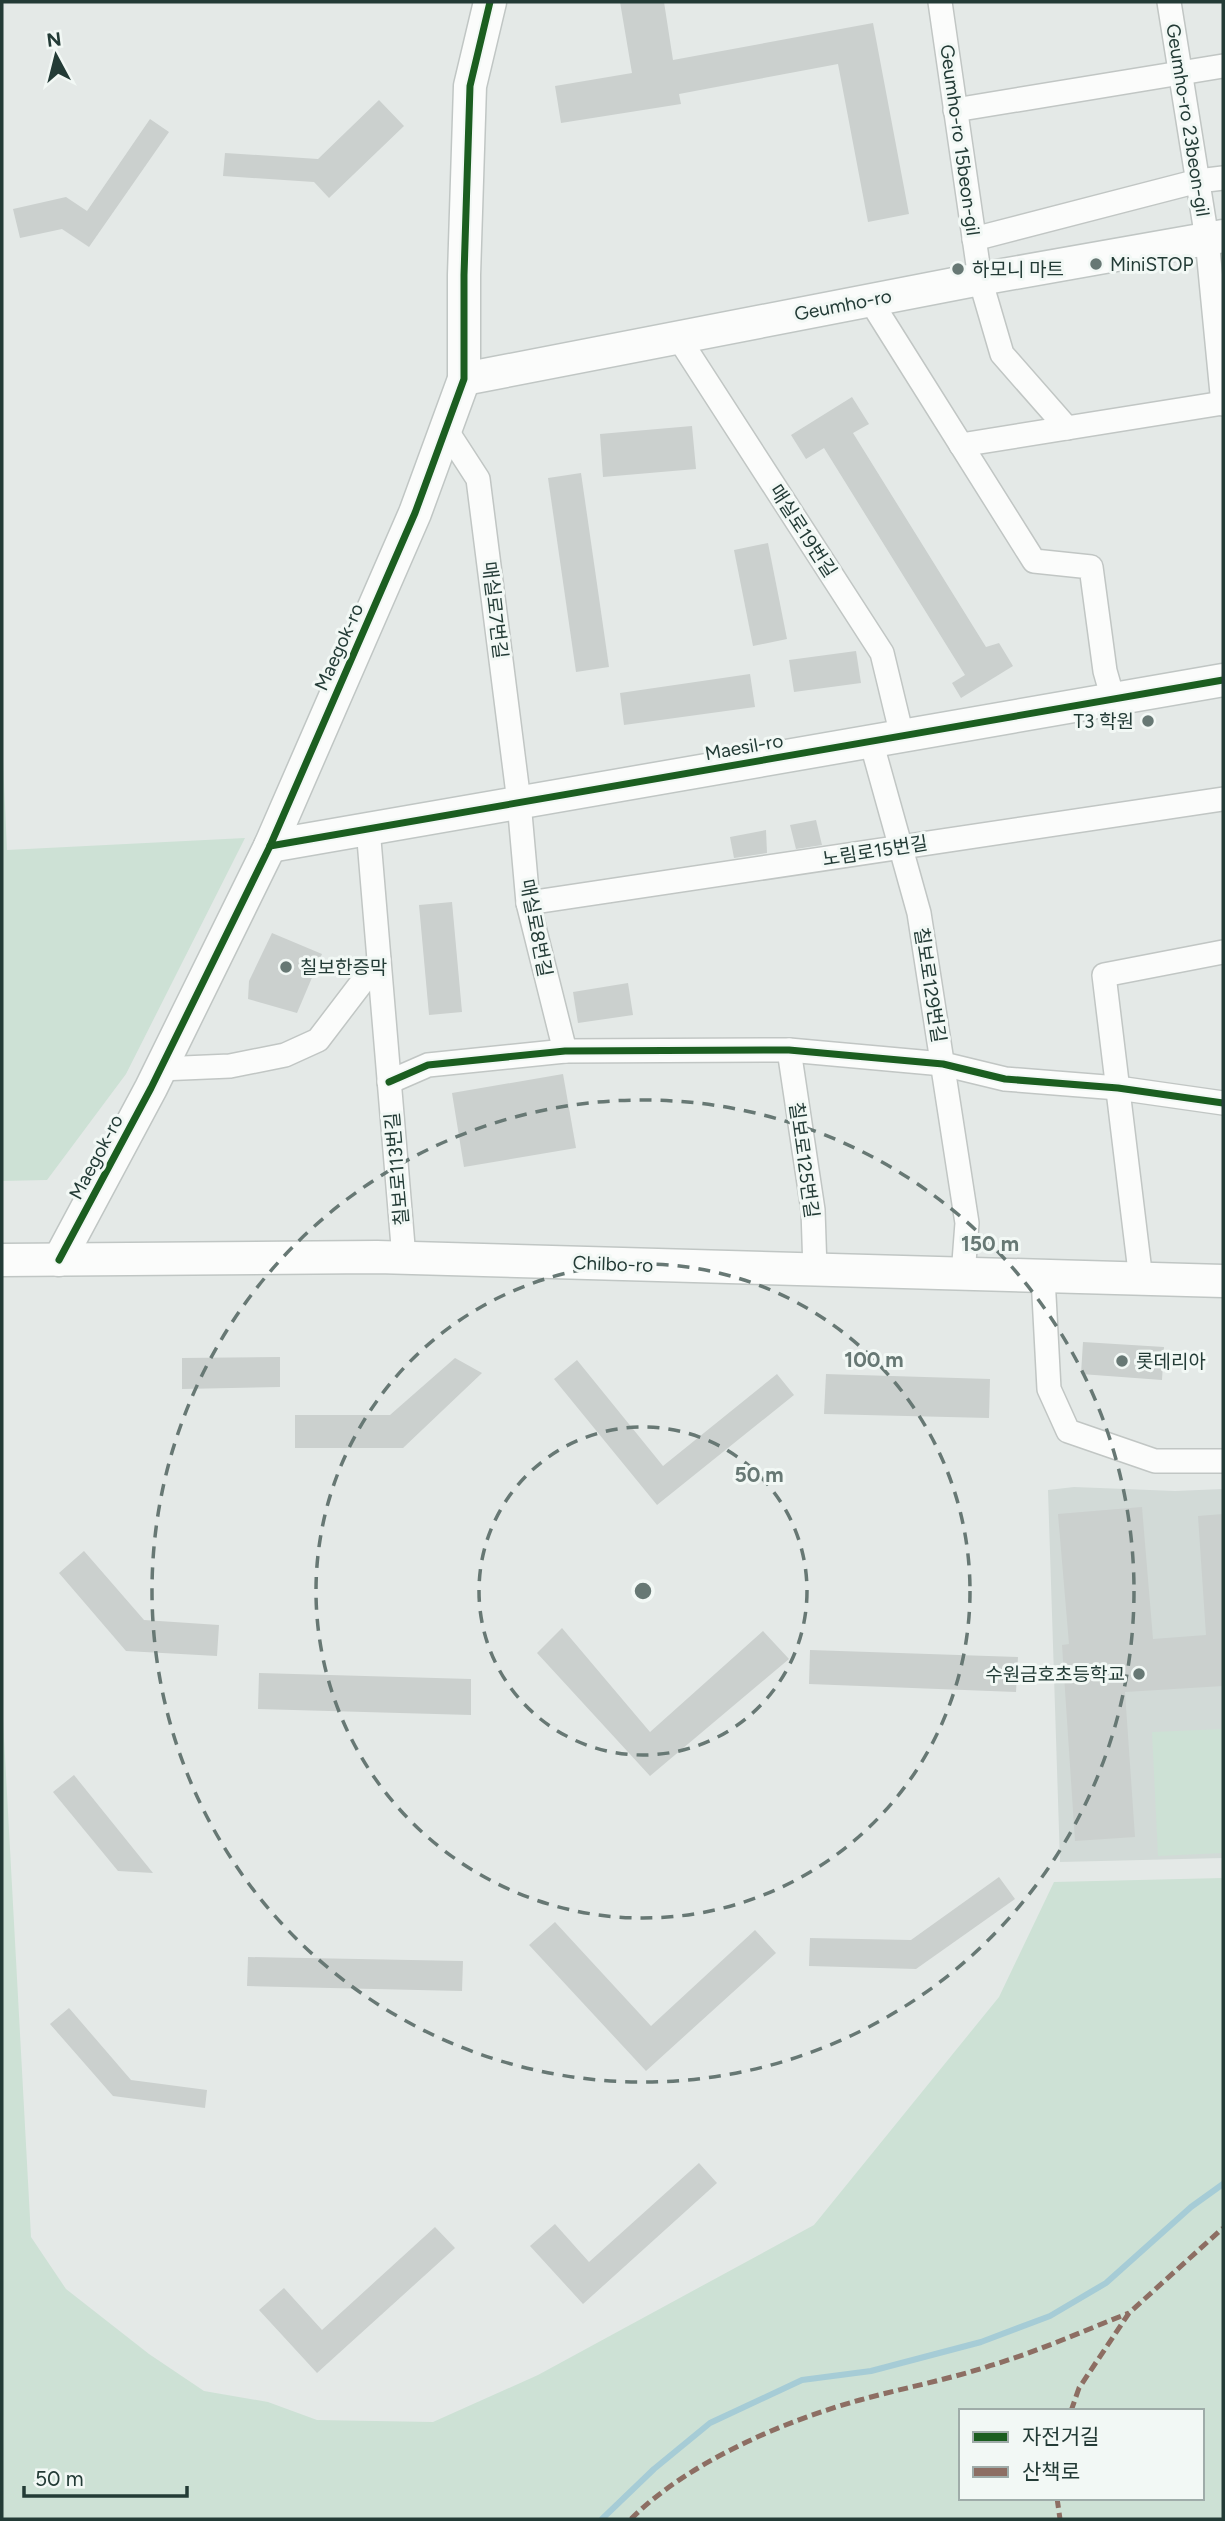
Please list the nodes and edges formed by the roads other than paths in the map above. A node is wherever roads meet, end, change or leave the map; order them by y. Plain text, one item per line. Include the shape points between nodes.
1 (490, 2) edge
2 (940, 2) edge
3 (1169, 2) edge
4 (1223, 66) edge
5 (1180, 74) junction
6 (955, 110) junction
7 (1223, 178) edge
8 (1198, 181) junction
9 (1215, 238) edge
10 (974, 239) junction
11 (980, 279) junction
12 (870, 300) junction
13 (678, 337) junction
14 (464, 379) junction
15 (1223, 404) edge
16 (445, 428) junction
17 (1067, 428) junction
18 (961, 445) junction
19 (1223, 680) edge
20 (1113, 699) junction
21 (886, 739) junction
22 (1223, 799) edge
23 (519, 802) junction
24 (368, 828) junction
25 (270, 846) junction
26 (901, 847) junction
27 (528, 903) junction
28 (1223, 952) edge
29 (379, 960) junction
30 (789, 1050) junction
31 (565, 1051) junction
32 (943, 1064) junction
33 (160, 1069) junction
34 (389, 1082) junction
35 (1118, 1088) junction
36 (1223, 1104) edge
37 (404, 1258) junction
38 (2, 1260) edge
39 (59, 1260) junction
40 (815, 1270) junction
41 (963, 1275) junction
42 (1043, 1277) junction
43 (1141, 1280) junction
44 (1223, 1281) edge
45 (1223, 1461) edge

1 - 14 street, Maegok-ro via 470,86
2 - 6 street, Geumho-ro 15beon-gil
3 - 5 street, Geumho-ro 23beon-gil
4 - 5 street
5 - 6 street
5 - 8 street, Geumho-ro 23beon-gil
6 - 10 street, Geumho-ro 15beon-gil
7 - 8 street
8 - 9 street, Geumho-ro 23beon-gil
8 - 10 street
9 - 11 street, Geumho-ro
9 - 15 street, Geumho-ro 23beon-gil
10 - 11 street, Geumho-ro 15beon-gil
11 - 12 street, Geumho-ro
11 - 17 street, Geumho-ro 15beon-gil via 1002,354
12 - 13 street, Geumho-ro
12 - 18 street
13 - 14 street, Geumho-ro
13 - 21 street, 매실로19번길 via 882,653
14 - 16 street, Maegok-ro
15 - 17 street
16 - 23 street, 매실로7번길 via 478,479
16 - 25 street, Maegok-ro via 415,513
17 - 18 street
18 - 20 street via 1034,561 1091,567
19 - 20 street, Maesil-ro
20 - 21 street, Maesil-ro
21 - 23 street, Maesil-ro
21 - 26 street, 칠보로129번길
22 - 26 street, 노림로15번길
23 - 24 street, Maesil-ro
23 - 27 street, 매실로8번길
24 - 25 street, Maesil-ro
24 - 29 street, 칠보로113번길
25 - 33 street, Maegok-ro
26 - 27 street, 노림로15번길
26 - 32 street, 칠보로129번길 via 919,913
27 - 31 street, 매실로8번길
28 - 35 street via 1104,975
29 - 33 street via 318,1040 285,1055 230,1066
29 - 34 street, 칠보로113번길
30 - 31 street
30 - 32 street
30 - 40 street, 칠보로125번길 via 813,1209
31 - 34 street via 428,1065
32 - 35 street via 1005,1079
32 - 41 street, 칠보로129번길 via 968,1223
33 - 39 street, Maegok-ro
34 - 37 street, 칠보로113번길
35 - 36 street
35 - 43 street
37 - 39 street, Chilbo-ro
37 - 40 street, Chilbo-ro
38 - 39 street, Chilbo-ro
40 - 41 street, Chilbo-ro
41 - 42 street, Chilbo-ro
42 - 43 street, Chilbo-ro
42 - 45 street via 1049,1389 1068,1431 1155,1461
43 - 44 street, Chilbo-ro

